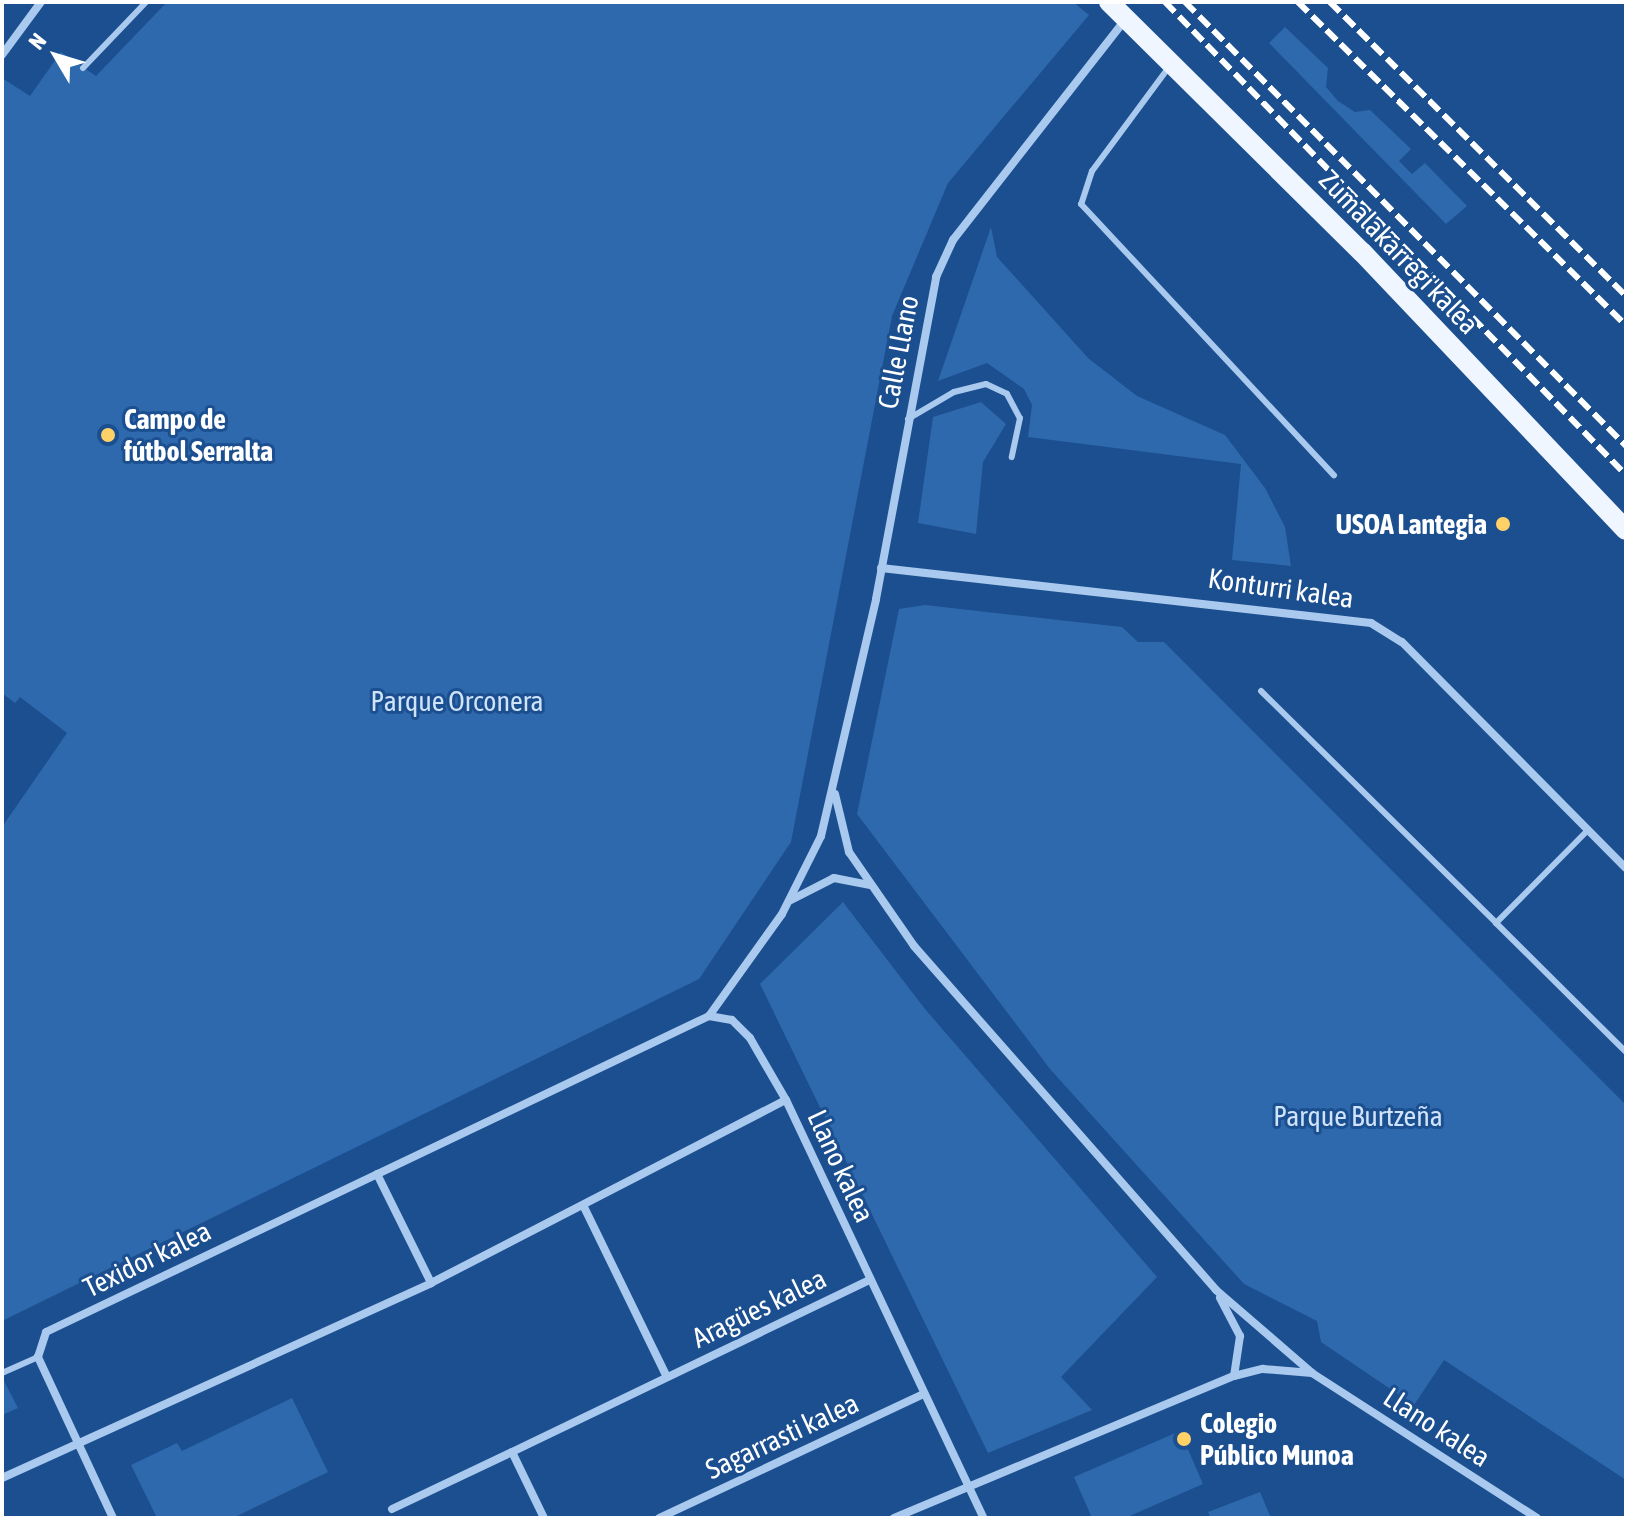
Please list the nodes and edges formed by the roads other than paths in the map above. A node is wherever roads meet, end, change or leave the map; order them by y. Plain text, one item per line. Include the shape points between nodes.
1 (41, 2) edge
2 (146, 2) edge
3 (1109, 2) edge
4 (1126, 19) junction
5 (2, 55) edge
6 (1172, 64) junction
7 (83, 68) dead end
8 (908, 419) junction
9 (1012, 457) dead end
10 (1334, 475) dead end
11 (1626, 530) edge
12 (881, 568) junction
13 (1261, 691) dead end
14 (842, 750) joint
15 (834, 789) junction
16 (1588, 830) junction
17 (1626, 868) edge
18 (871, 885) junction
19 (788, 902) junction
20 (1496, 923) junction
21 (709, 1016) junction
22 (1626, 1052) edge
23 (786, 1100) junction
24 (377, 1174) junction
25 (584, 1207) junction
26 (870, 1280) junction
27 (431, 1283) junction
28 (1216, 1290) junction
29 (38, 1357) junction
30 (2, 1373) edge
31 (1312, 1373) junction
32 (1234, 1376) junction
33 (667, 1377) junction
34 (924, 1394) junction
35 (79, 1444) junction
36 (512, 1452) junction
37 (2, 1478) edge
38 (969, 1485) junction
39 (392, 1509) dead end
40 (113, 1518) edge
41 (544, 1518) edge
42 (659, 1518) edge
43 (894, 1518) edge
44 (984, 1518) edge
45 (1537, 1518) edge

1 - 5 street
2 - 7 lane
3 - 4 main road, Zumalakarregi kalea
4 - 6 main road, Zumalakarregi kalea
4 - 8 street, Calle Llano via 953,240 926,310
6 - 10 lane via 1092,171 1081,204
6 - 11 main road, Zumalakarregi kalea
8 - 9 lane via 954,392 986,384 1007,394 1020,418
8 - 12 street, Calle Llano
12 - 14 street, Calle Llano
12 - 16 street, Konturri kalea via 1371,623 1402,642
13 - 20 lane
14 - 15 street, Llano kalea
15 - 18 street, Llano kalea via 849,852
15 - 19 street, Llano kalea
16 - 17 street, Konturri kalea
16 - 20 lane
18 - 19 street, Llano kalea via 834,878
18 - 28 street, Llano kalea via 1060,1119
19 - 21 street, Llano kalea
20 - 22 lane
21 - 23 street, Llano kalea via 732,1020 750,1038
21 - 24 street, Texidor kalea
23 - 25 street
23 - 26 street, Llano kalea
24 - 27 street
24 - 29 street, Texidor kalea via 46,1332
25 - 27 street
25 - 33 street, Aragües kalea
26 - 33 street, Aragües kalea
26 - 34 street, Llano kalea
27 - 35 street
28 - 31 street, Llano kalea
28 - 32 street, Llano kalea via 1240,1336
29 - 30 lane
29 - 35 street
31 - 32 street, Llano kalea via 1263,1369
31 - 45 street, Llano kalea
32 - 38 street, Llano kalea
33 - 36 street, Aragües kalea
34 - 38 street, Llano kalea
34 - 42 street, Sagarrasti kalea
35 - 37 street
35 - 40 street
36 - 39 street, Aragües kalea
36 - 41 street
38 - 43 street
38 - 44 street, Llano kalea

